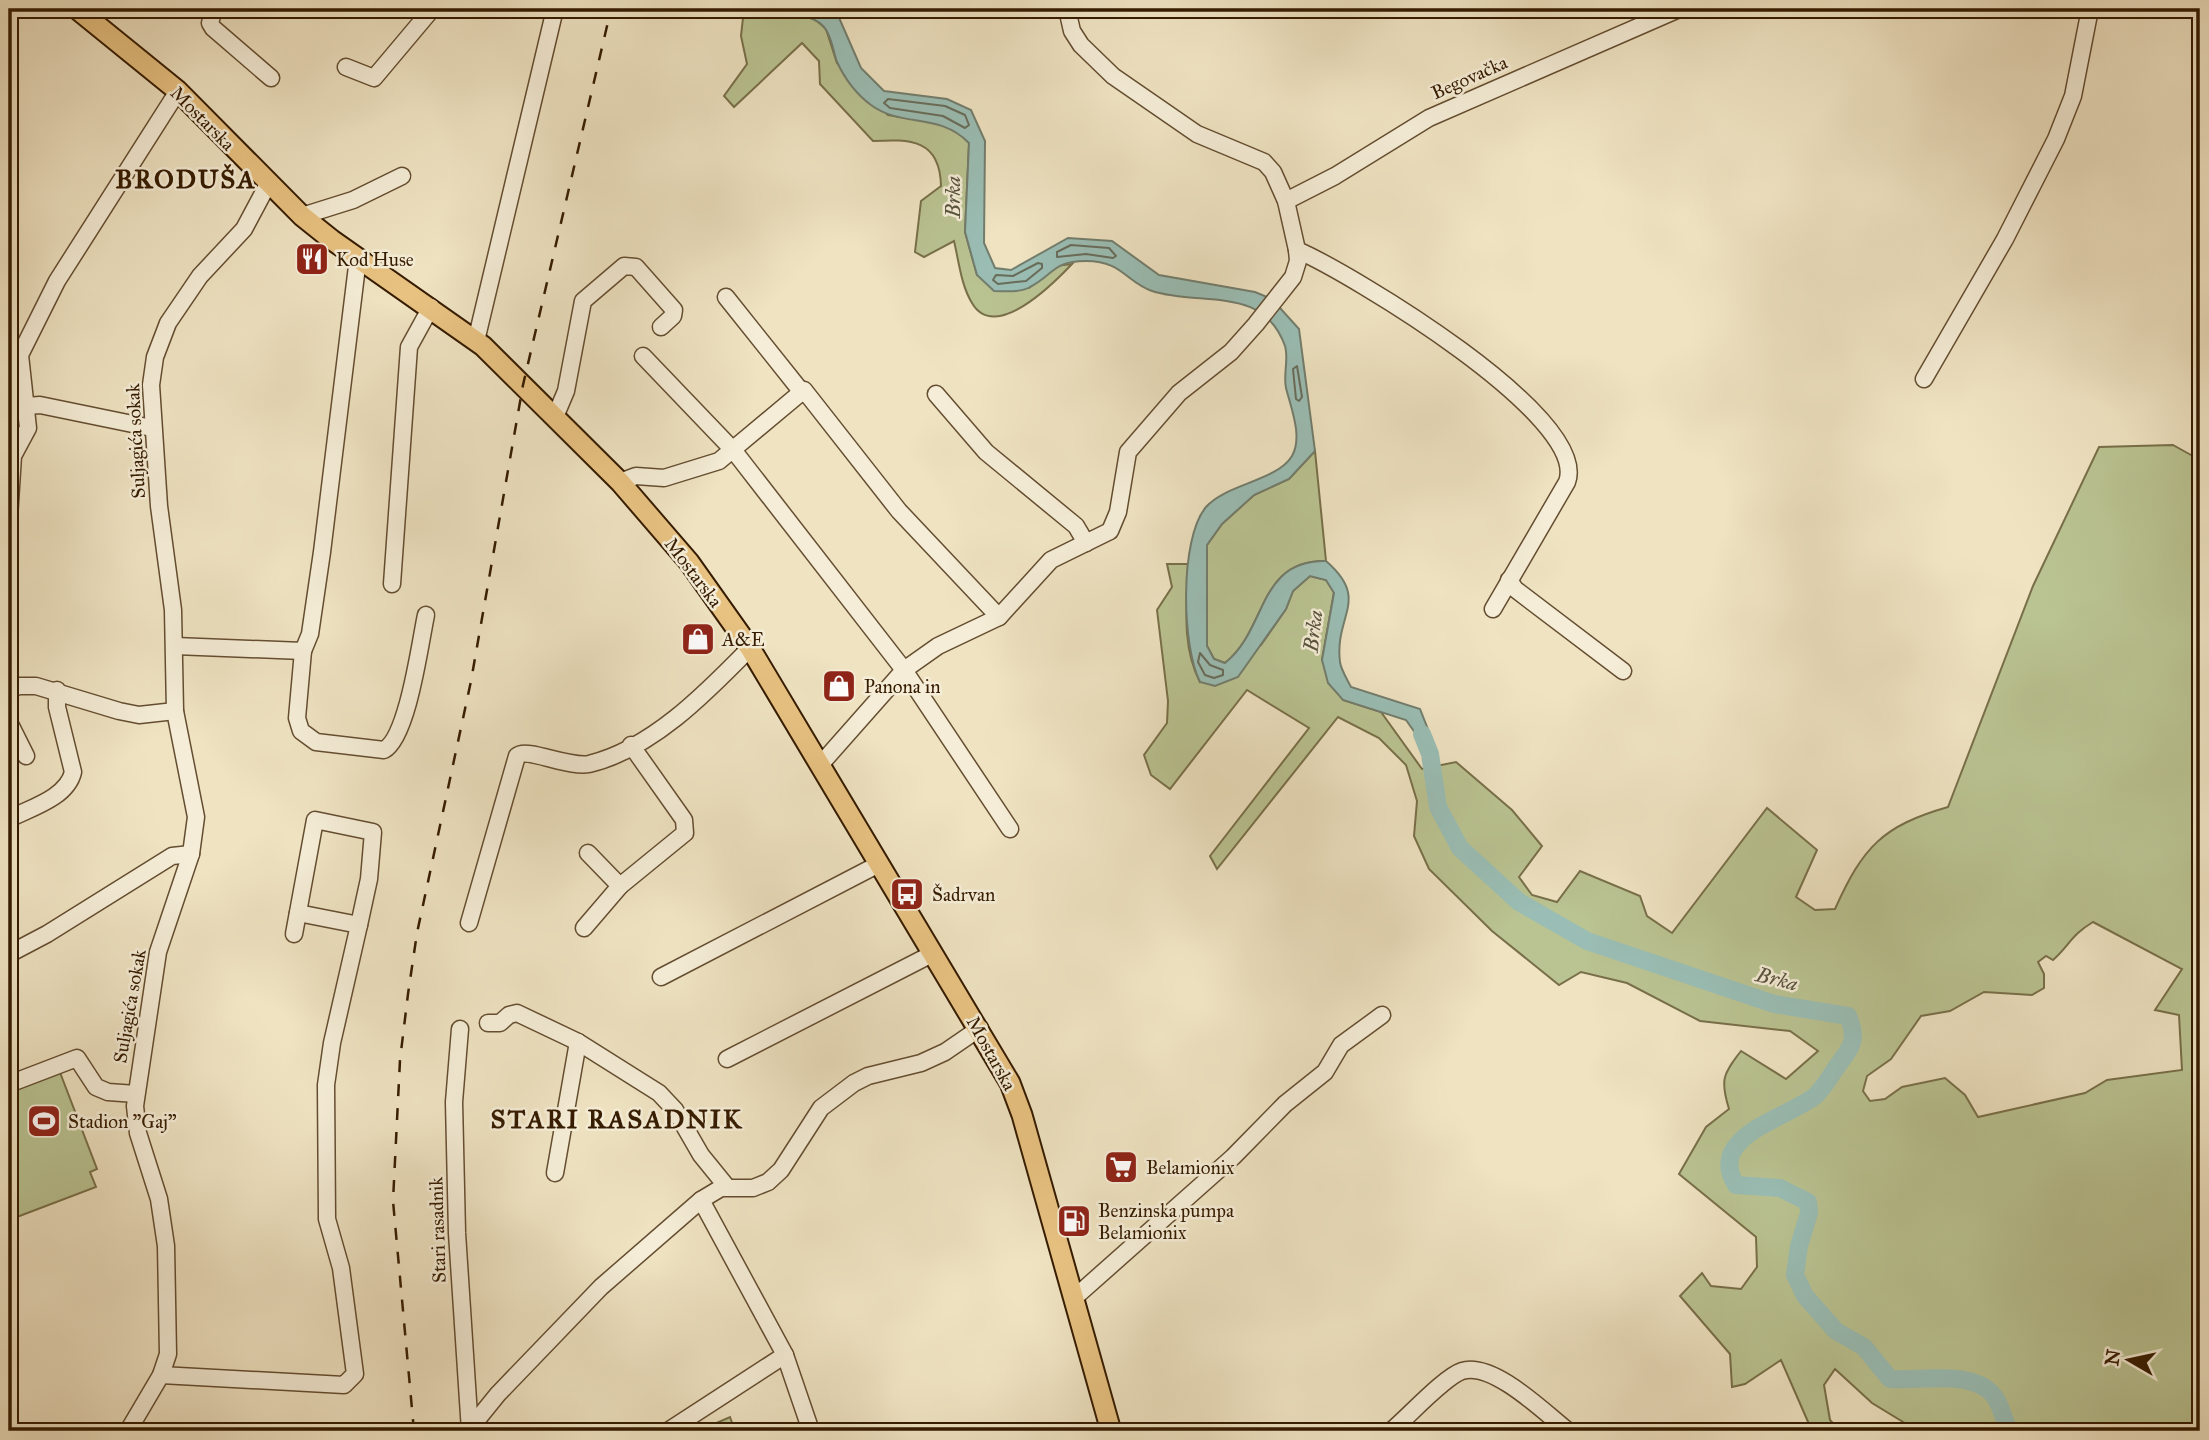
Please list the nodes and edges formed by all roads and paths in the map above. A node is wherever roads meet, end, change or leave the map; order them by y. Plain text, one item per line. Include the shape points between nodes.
1 (77, 9) edge
2 (214, 9) edge
3 (432, 9) edge
4 (555, 9) edge
5 (1067, 9) edge
6 (1679, 9) edge
7 (2090, 9) edge
8 (346, 67) dead end
9 (271, 78) dead end
10 (178, 92) junction
11 (402, 176) dead end
12 (268, 184) junction
13 (1286, 201) junction
14 (302, 216) junction
15 (1297, 250) junction
16 (358, 258) junction
17 (726, 297) dead end
18 (431, 307) junction
19 (661, 327) dead end
20 (475, 341) junction
21 (643, 356) dead end
22 (1924, 379) dead end
23 (801, 391) junction
24 (936, 394) dead end
25 (26, 406) junction
26 (555, 417) junction
27 (152, 428) junction
28 (734, 451) junction
29 (620, 482) junction
30 (9, 518) edge
31 (1086, 543) junction
32 (1509, 580) junction
33 (392, 584) dead end
34 (1493, 609) dead end
35 (426, 615) dead end
36 (999, 617) junction
37 (175, 646) junction
38 (750, 648) junction
39 (303, 651) junction
40 (904, 670) junction
41 (1623, 671) dead end
42 (9, 690) edge
43 (57, 690) junction
44 (175, 711) junction
45 (9, 722) edge
46 (631, 745) junction
47 (26, 756) dead end
48 (820, 765) junction
49 (9, 819) edge
50 (1010, 829) dead end
51 (588, 853) dead end
52 (191, 854) junction
53 (879, 864) junction
54 (620, 886) junction
55 (298, 913) junction
56 (469, 923) dead end
57 (359, 925) junction
58 (584, 928) dead end
59 (295, 934) dead end
60 (9, 954) edge
61 (932, 954) junction
62 (661, 977) dead end
63 (1382, 1014) dead end
64 (488, 1023) dead end
65 (980, 1028) junction
66 (460, 1029) dead end
67 (578, 1042) junction
68 (727, 1059) dead end
69 (9, 1084) edge
70 (136, 1094) junction
71 (555, 1173) dead end
72 (727, 1187) junction
73 (701, 1200) junction
74 (1073, 1299) junction
75 (785, 1355) junction
76 (161, 1375) junction
77 (128, 1431) edge
78 (469, 1431) edge
79 (668, 1431) edge
80 (811, 1431) edge
81 (1111, 1431) edge
82 (1391, 1431) edge
83 (1568, 1431) edge

1 - 10 main road, Mostarska
2 - 9 street via 213,28
3 - 8 street via 374,78
4 - 20 street
5 - 13 street via 1081,46 1113,76 1197,134 1264,162
6 - 13 street, Begovačka via 1429,118
7 - 22 street via 2073,96 2056,139 2005,239
10 - 12 main road, Mostarska
10 - 25 street via 57,281 22,350 19,362
11 - 14 street via 353,200
12 - 14 main road, Mostarska
12 - 27 street, Suljagića sokak via 244,229 192,285 168,323 155,357
13 - 15 street
14 - 16 main road, Mostarska
15 - 31 street via 1296,270 1256,324 1138,437 1124,461 1115,524 1105,536
15 - 32 street via 1485,367 1517,394 1563,447 1571,473
16 - 18 main road, Mostarska
16 - 39 street via 310,634
17 - 23 street
18 - 20 main road, Mostarska
18 - 33 street via 409,347
19 - 26 street via 674,310 636,267 624,266 589,294 583,301 566,391
20 - 26 main road, Mostarska
21 - 28 street
23 - 28 street
23 - 36 street via 811,396 932,549
24 - 31 street via 986,452 1076,526
25 - 27 street
25 - 30 street via 26,436 13,456
26 - 29 main road, Mostarska
27 - 37 street, Suljagića sokak
28 - 29 street via 719,461 664,478 636,476
28 - 40 street
29 - 38 main road, Mostarska via 689,562
31 - 36 street via 1051,560
32 - 34 street
32 - 41 street
35 - 39 street via 406,710 395,741 384,750 316,742 301,731 297,718
36 - 40 street via 938,646
37 - 39 street
37 - 44 street, Suljagića sokak
38 - 46 street via 673,721
38 - 48 main road, Mostarska
40 - 48 street
40 - 50 street
42 - 43 street via 28,685
43 - 44 street via 119,712
43 - 49 street via 72,779 55,796
44 - 52 street, Suljagića sokak via 196,817
45 - 47 street
46 - 54 street via 686,827 681,839
46 - 56 street via 586,764 563,764 528,752 516,756
48 - 53 main road, Mostarska
51 - 54 street
52 - 60 street via 172,856
52 - 70 street, Suljagića sokak via 158,952
53 - 61 main road, Mostarska
53 - 62 street
54 - 58 street
55 - 57 street
55 - 57 street via 315,820 373,832
55 - 59 street
57 - 76 street via 326,1085 327,1219 341,1268 353,1379 344,1385
61 - 65 main road, Mostarska
61 - 68 street
63 - 74 street via 1341,1045 1325,1072
64 - 67 street via 500,1023 517,1013
65 - 72 street, Stari rasadnik via 921,1063 854,1083 821,1108 781,1170 768,1182 753,1188
65 - 74 main road, Mostarska via 1022,1115
66 - 78 street, Stari rasadnik via 454,1102
67 - 71 street
67 - 72 street via 659,1093 676,1110 701,1155
69 - 70 street via 77,1058 102,1091
70 - 76 street, Suljagića sokak via 138,1133 159,1199 166,1246 168,1354
72 - 73 street, Stari rasadnik
73 - 75 street
73 - 78 street, Stari rasadnik via 601,1287 498,1394
74 - 81 main road, Mostarska
75 - 79 street
75 - 80 street
76 - 77 street, Suljagića sokak
82 - 83 street via 1450,1377 1479,1370 1508,1384

